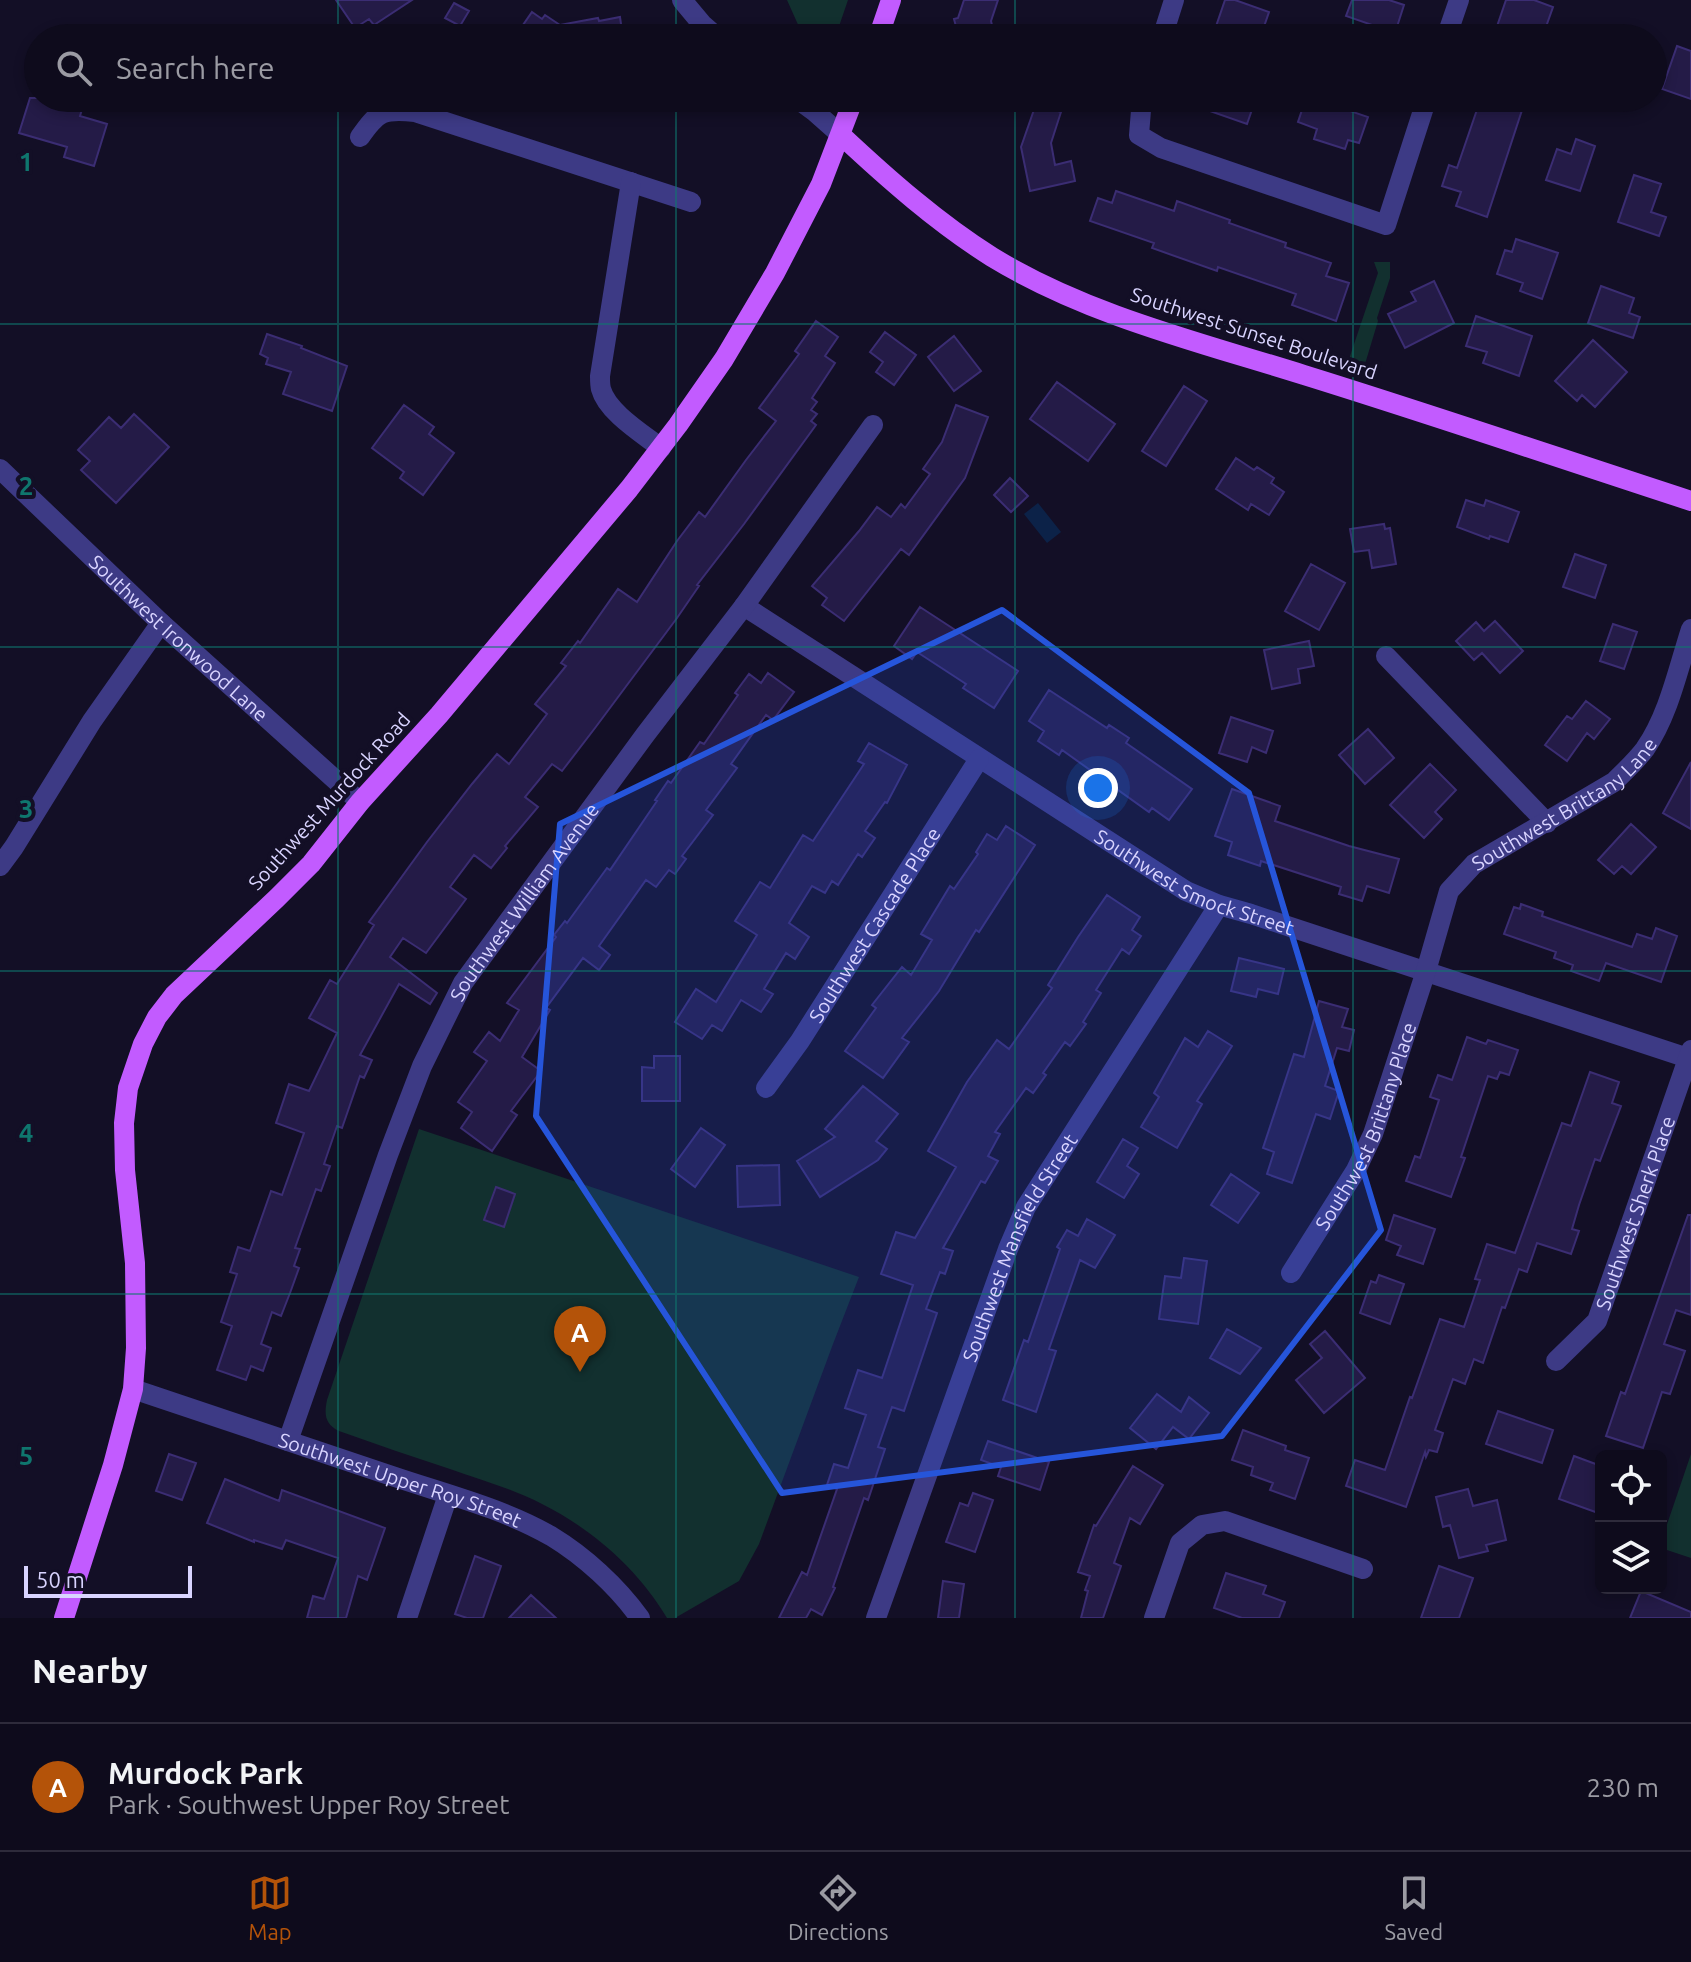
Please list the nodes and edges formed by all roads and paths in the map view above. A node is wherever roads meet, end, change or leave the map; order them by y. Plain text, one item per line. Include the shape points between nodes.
1 (682, 0) edge
2 (891, 0) edge
3 (1174, 0) edge
4 (1459, 0) edge
5 (702, 24) edge
6 (883, 24) edge
7 (1166, 24) edge
8 (1451, 24) edge
9 (383, 112) edge
10 (415, 112) edge
11 (815, 112) edge
12 (849, 112) edge
13 (1141, 112) edge
14 (1422, 112) edge
15 (841, 135) junction
16 (360, 137) dead end
17 (631, 182) junction
18 (691, 202) dead end
19 (873, 425) dead end
20 (661, 448) junction
21 (0, 469) edge
22 (1691, 501) edge
23 (744, 606) junction
24 (161, 623) junction
25 (1691, 629) edge
26 (1386, 656) dead end
27 (979, 759) junction
28 (360, 802) junction
29 (1547, 823) junction
30 (0, 866) edge
31 (1219, 905) junction
32 (1426, 971) junction
33 (1690, 1056) edge
34 (766, 1088) dead end
35 (1291, 1273) dead end
36 (1556, 1361) dead end
37 (133, 1389) junction
38 (288, 1441) junction
39 (448, 1495) junction
40 (1363, 1569) dead end
41 (64, 1618) edge
42 (407, 1618) edge
43 (640, 1618) edge
44 (876, 1618) edge
45 (1154, 1618) edge

1 - 5 street
2 - 6 main road
3 - 7 street
4 - 8 street
9 - 16 street
10 - 17 street
11 - 15 street
12 - 15 main road, Southwest Murdock Road
13 - 14 street via 1139,135 1161,148 1386,225
15 - 20 main road, Southwest Murdock Road via 775,273 724,359
15 - 22 main road, Southwest Sunset Boulevard via 966,239 1074,298
17 - 18 street
17 - 20 street via 601,391 618,414
19 - 23 street, Southwest William Avenue
20 - 28 main road, Southwest Murdock Road
21 - 24 street, Southwest Ironwood Lane
23 - 27 street, Southwest Smock Street
23 - 38 street, Southwest William Avenue via 463,983 422,1066
24 - 28 street, Southwest Ironwood Lane
24 - 30 street
25 - 29 street, Southwest Brittany Lane via 1657,729 1645,749 1614,782
26 - 29 street
27 - 31 street, Southwest Smock Street via 1186,891
27 - 34 street, Southwest Cascade Place
28 - 37 main road, Southwest Murdock Road via 311,864 174,995 138,1056 124,1123 135,1263
29 - 32 street, Southwest Brittany Lane via 1474,864 1449,891
31 - 32 street, Southwest Smock Street
31 - 44 street, Southwest Mansfield Street via 1026,1207
32 - 33 street, Southwest Smock Street
32 - 35 street, Southwest Brittany Place via 1373,1134
33 - 36 street, Southwest Sherk Place via 1597,1321
37 - 38 street, Southwest Upper Roy Street
37 - 41 main road, Southwest Murdock Road
38 - 39 street, Southwest Upper Roy Street
39 - 42 street
39 - 43 street, Southwest Upper Roy Street via 552,1537 611,1584
40 - 45 street via 1225,1521 1202,1525 1180,1543

